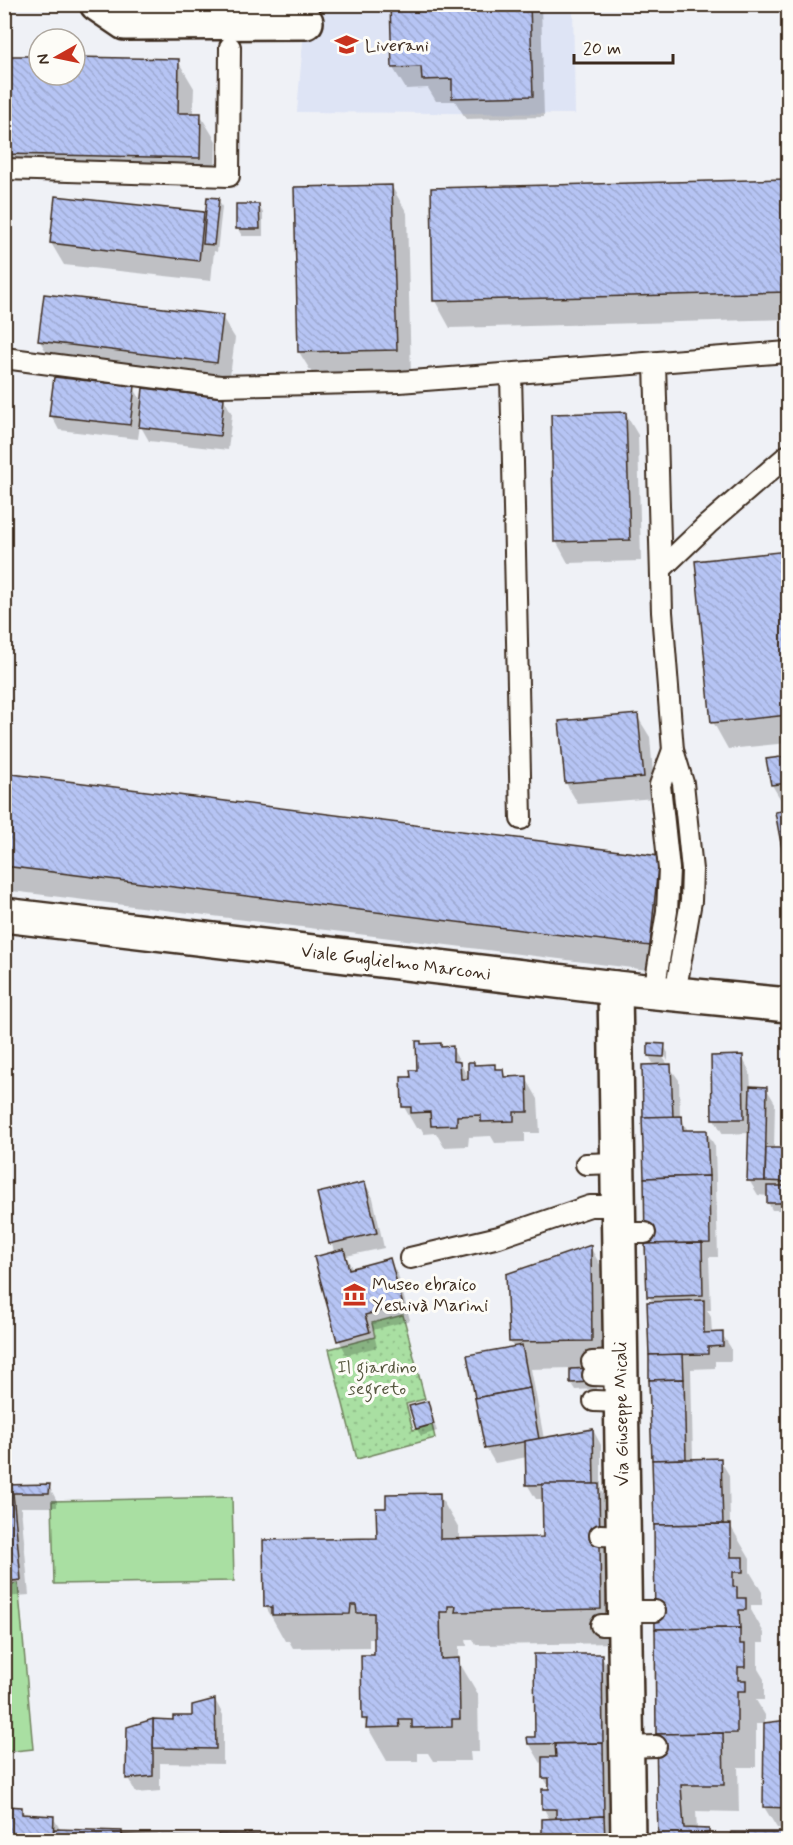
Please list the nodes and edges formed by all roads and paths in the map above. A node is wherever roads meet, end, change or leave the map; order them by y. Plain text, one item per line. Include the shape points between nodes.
1 (97, 4) edge
2 (306, 22) dead end
3 (231, 34) junction
4 (4, 169) edge
5 (789, 352) edge
6 (4, 358) edge
7 (656, 363) junction
8 (511, 374) junction
9 (789, 455) edge
10 (661, 569) junction
11 (521, 819) dead end
12 (4, 915) edge
13 (615, 988) junction
14 (664, 993) junction
15 (789, 1005) edge
16 (627, 1224) junction
17 (410, 1258) dead end
18 (628, 1840) edge

1 - 3 street via 125,23
2 - 3 street
3 - 4 lane via 229,176
5 - 7 lane
6 - 8 lane via 220,386 399,382
7 - 8 lane
7 - 10 lane
8 - 11 lane
9 - 10 lane
10 - 14 lane via 672,750 660,784 669,869
12 - 13 street, Viale Guglielmo Marconi
13 - 14 street, Viale Guglielmo Marconi
13 - 16 street, Via Giuseppe Micali via 602,1163
14 - 15 street, Viale Guglielmo Marconi
16 - 17 lane via 590,1206 499,1237
16 - 18 street, Via Giuseppe Micali via 607,1380 612,1535 641,1746

